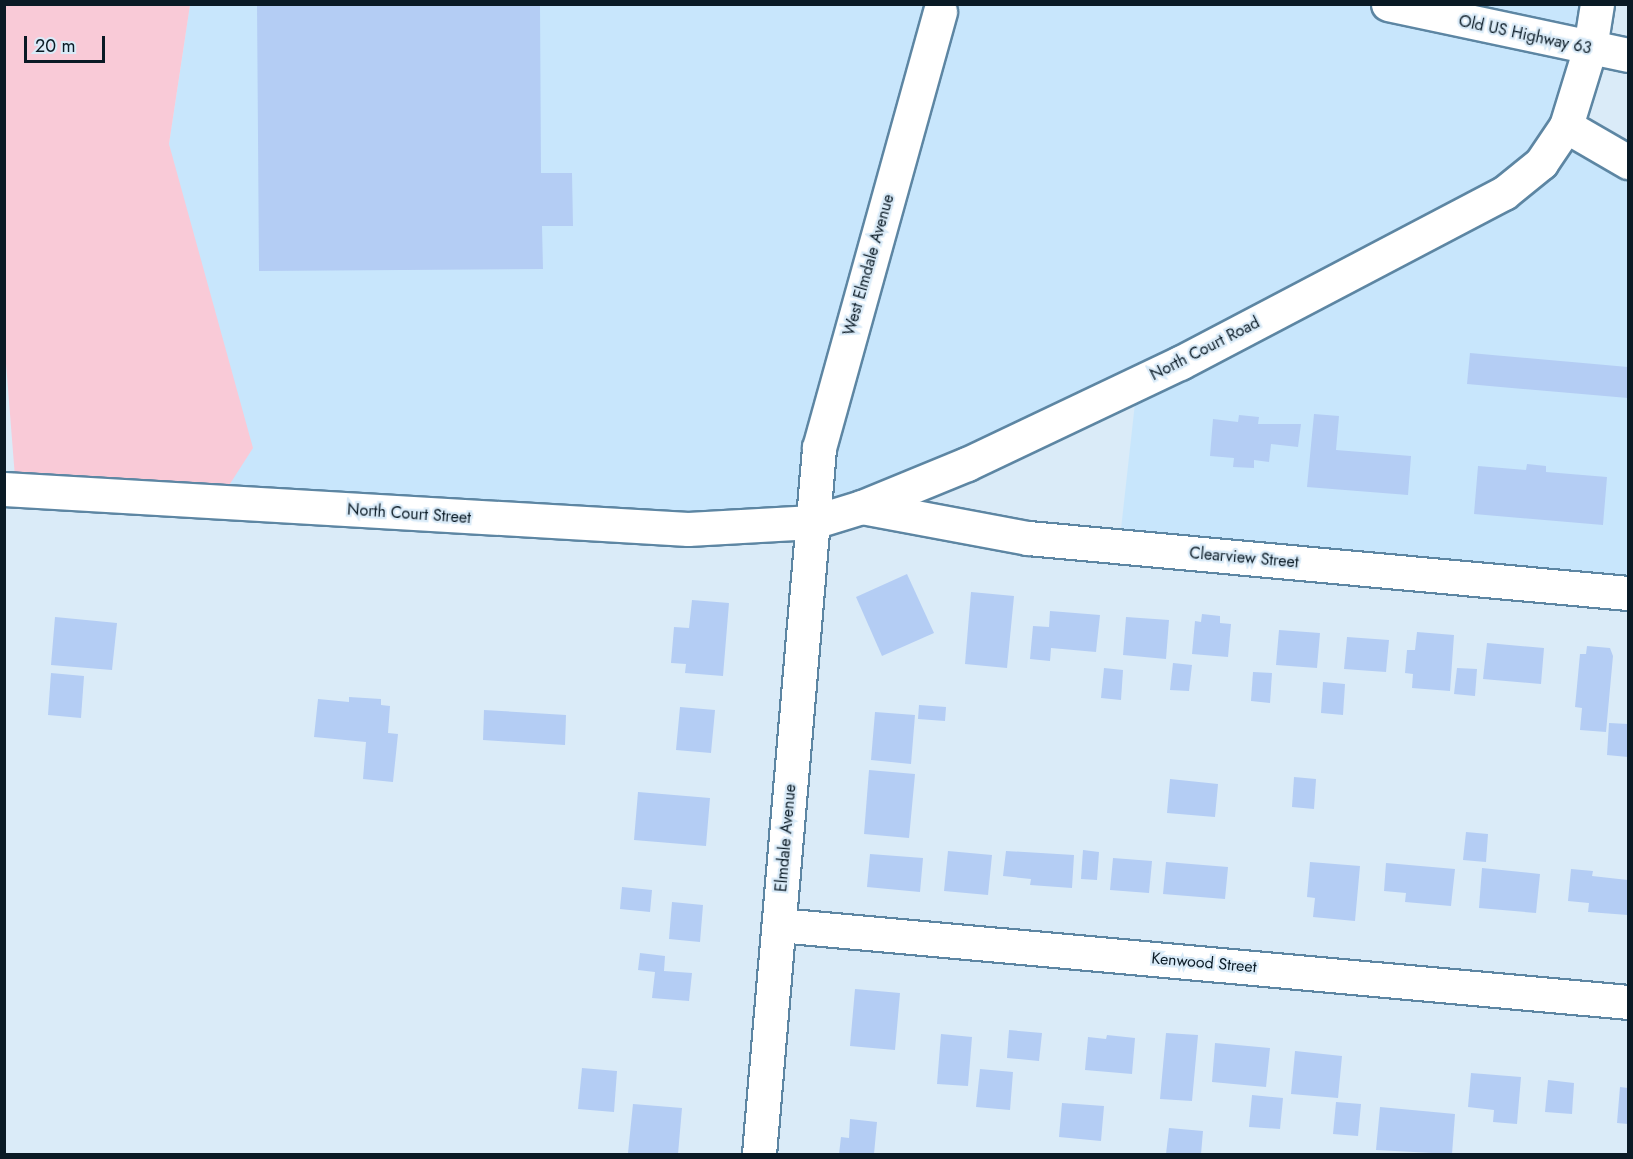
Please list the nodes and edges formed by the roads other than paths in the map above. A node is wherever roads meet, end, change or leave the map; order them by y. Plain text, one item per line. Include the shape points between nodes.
1 (1388, 4) edge
2 (1597, 4) edge
3 (940, 10) dead end
4 (1590, 48) junction
5 (1629, 55) edge
6 (1566, 126) junction
7 (1629, 162) edge
8 (4, 489) edge
9 (862, 507) junction
10 (813, 522) junction
11 (1629, 593) edge
12 (779, 924) junction
13 (1629, 1002) edge
14 (759, 1155) edge

1 - 4 main road, Old US Highway 63
2 - 4 main road, North Court Road
3 - 10 main road, West Elmdale Avenue via 819,448
4 - 5 main road, Old US Highway 63
4 - 6 main road, North Court Road
6 - 7 main road
6 - 9 main road, North Court Road via 1541,163 1504,193 1180,363 988,454
8 - 10 main road, North Court Street via 688,529
9 - 10 main road, North Court Road
9 - 11 main road, Clearview Street via 1028,538
10 - 12 main road, Elmdale Avenue
12 - 13 main road, Kenwood Street
12 - 14 main road, Elmdale Avenue

